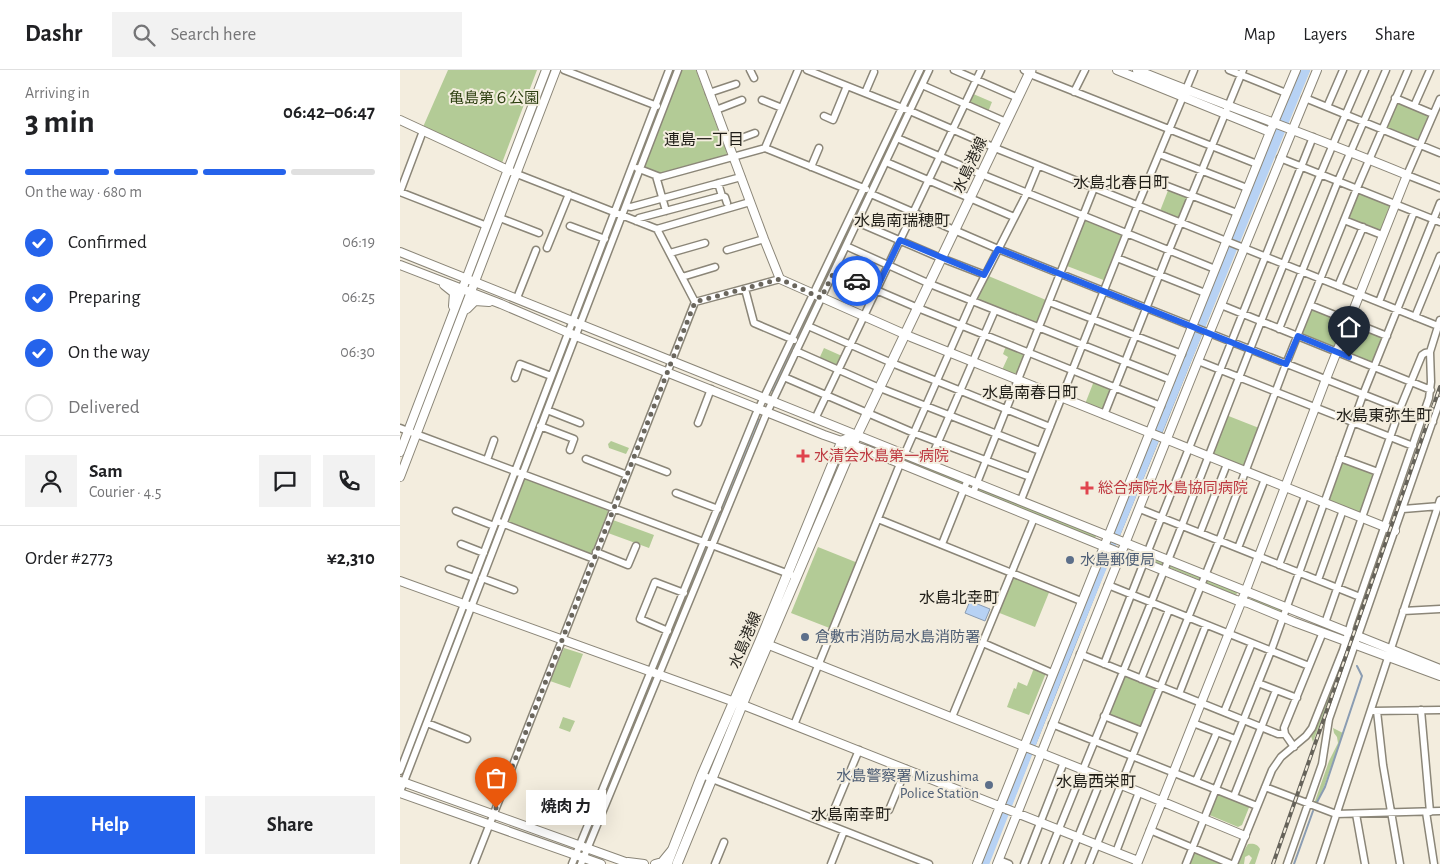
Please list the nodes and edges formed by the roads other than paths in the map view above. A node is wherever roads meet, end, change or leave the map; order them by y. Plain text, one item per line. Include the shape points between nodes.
1 (546, 70) edge
2 (556, 70) edge
3 (564, 70) edge
4 (669, 70) edge
5 (678, 70) edge
6 (701, 70) edge
7 (750, 70) edge
8 (798, 70) edge
9 (808, 70) edge
10 (920, 70) edge
11 (929, 70) edge
12 (954, 70) edge
13 (981, 70) edge
14 (1085, 70) edge
15 (1116, 70) edge
16 (1194, 70) edge
17 (1229, 70) edge
18 (1296, 70) edge
19 (1317, 70) edge
20 (1343, 70) edge
21 (1365, 70) edge
22 (1386, 70) edge
23 (1408, 70) edge
24 (1430, 70) edge
25 (1028, 71) edge
26 (874, 72) dead end
27 (1242, 72) edge
28 (1141, 73) edge
29 (754, 78) dead end
30 (976, 80) junction
31 (736, 84) dead end
32 (922, 85) junction
33 (847, 86) junction
34 (1074, 92) junction
35 (709, 93) junction
36 (865, 93) junction
37 (1286, 93) junction
38 (1184, 94) junction
39 (1018, 98) junction
40 (1305, 98) junction
41 (1395, 98) junction
42 (1440, 99) edge
43 (742, 100) dead end
44 (762, 100) dead end
45 (965, 103) junction
46 (1414, 106) junction
47 (659, 107) junction
48 (1327, 107) junction
49 (782, 108) junction
50 (716, 110) junction
51 (906, 110) junction
52 (1226, 110) junction
53 (1433, 114) junction
54 (1345, 115) junction
55 (824, 116) dead end
56 (400, 120) edge
57 (1238, 120) junction
58 (1006, 122) junction
59 (1364, 122) junction
60 (1283, 125) junction
61 (1169, 129) junction
62 (1382, 130) junction
63 (423, 131) junction
64 (952, 131) junction
65 (1270, 132) junction
66 (756, 133) dead end
67 (1313, 137) junction
68 (897, 138) junction
69 (728, 143) junction
70 (1212, 145) junction
71 (1332, 145) junction
72 (1420, 145) junction
73 (764, 148) junction
74 (818, 148) dead end
75 (994, 148) junction
76 (1351, 152) junction
77 (1440, 153) edge
78 (1159, 154) junction
79 (733, 157) junction
80 (940, 157) junction
81 (1280, 158) junction
82 (1369, 159) junction
83 (886, 162) junction
84 (1257, 164) junction
85 (1038, 166) junction
86 (811, 167) junction
87 (1302, 167) junction
88 (636, 168) junction
89 (508, 170) junction
90 (1201, 170) junction
91 (517, 174) junction
92 (982, 174) junction
93 (1320, 174) junction
94 (1407, 175) junction
95 (656, 176) junction
96 (741, 177) junction
97 (1149, 179) junction
98 (929, 181) junction
99 (1338, 181) junction
100 (718, 183) junction
101 (401, 184) edge
102 (1094, 188) junction
103 (1247, 188) junction
104 (1356, 188) junction
105 (1440, 188) edge
106 (868, 191) junction
107 (400, 192) edge
108 (1027, 192) junction
109 (569, 194) junction
110 (1191, 195) junction
111 (722, 196) junction
112 (662, 198) junction
113 (970, 199) junction
114 (750, 202) junction
115 (727, 203) dead end
116 (1395, 203) junction
117 (1440, 203) edge
118 (626, 206) junction
119 (1138, 206) junction
120 (666, 211) junction
121 (1414, 212) junction
122 (913, 213) junction
123 (1237, 213) junction
124 (619, 214) junction
125 (1084, 216) junction
126 (1014, 217) junction
127 (500, 218) junction
128 (1344, 220) junction
129 (1437, 220) edge
130 (636, 221) junction
131 (857, 222) junction
132 (1180, 222) junction
133 (486, 226) junction
134 (570, 226) dead end
135 (1363, 228) junction
136 (657, 229) junction
137 (955, 231) junction
138 (539, 233) dead end
139 (1127, 233) junction
140 (1382, 235) junction
141 (605, 239) junction
142 (764, 239) junction
143 (900, 240) junction
144 (844, 242) junction
145 (705, 243) dead end
146 (1235, 244) junction
147 (547, 248) dead end
148 (998, 249) junction
149 (536, 250) dead end
150 (726, 250) dead end
151 (1169, 250) junction
152 (400, 252) edge
153 (476, 252) junction
154 (670, 253) junction
155 (485, 256) junction
156 (1266, 256) junction
157 (1440, 256) edge
158 (942, 258) junction
159 (1117, 258) junction
160 (1284, 264) junction
161 (400, 265) edge
162 (888, 265) junction
163 (436, 266) junction
164 (715, 267) dead end
165 (1215, 269) junction
166 (1302, 271) junction
167 (834, 272) junction
168 (1061, 274) junction
169 (984, 275) junction
170 (1159, 275) junction
171 (431, 277) junction
172 (682, 277) junction
173 (467, 278) junction
174 (780, 279) junction
175 (1320, 279) junction
176 (475, 282) junction
177 (930, 284) junction
178 (1338, 286) junction
179 (463, 289) junction
180 (745, 289) junction
181 (876, 290) junction
182 (1104, 291) junction
183 (471, 292) junction
184 (504, 293) junction
185 (1205, 293) junction
186 (1359, 294) junction
187 (817, 296) junction
188 (517, 298) junction
189 (972, 301) junction
190 (695, 302) junction
191 (1049, 302) junction
192 (1379, 302) junction
193 (501, 304) junction
194 (1310, 305) junction
195 (1221, 306) junction
196 (918, 308) junction
197 (1146, 308) junction
198 (995, 310) junction
199 (1397, 310) junction
200 (1242, 314) junction
201 (863, 316) junction
202 (1416, 317) junction
203 (1093, 319) junction
204 (1260, 321) junction
205 (1349, 321) junction
206 (577, 322) junction
207 (1439, 323) edge
208 (449, 325) junction
209 (808, 326) junction
210 (961, 326) junction
211 (1039, 327) junction
212 (1195, 327) junction
213 (458, 328) junction
214 (1279, 329) junction
215 (1207, 332) junction
216 (572, 334) junction
217 (905, 335) junction
218 (985, 335) junction
219 (1135, 336) junction
220 (1298, 336) junction
221 (1387, 336) junction
222 (796, 340) junction
223 (1232, 342) junction
224 (850, 344) junction
225 (1082, 345) junction
226 (1250, 349) junction
227 (796, 351) junction
228 (1029, 352) junction
229 (1337, 352) junction
230 (1430, 352) junction
231 (950, 353) junction
232 (1182, 354) junction
233 (672, 360) junction
234 (1198, 361) junction
235 (973, 362) junction
236 (1125, 362) junction
237 (892, 363) junction
238 (1286, 364) junction
239 (1374, 367) junction
240 (838, 370) junction
241 (1073, 370) junction
242 (1221, 370) junction
243 (668, 372) junction
244 (551, 376) junction
245 (784, 377) junction
246 (1239, 377) junction
247 (515, 378) dead end
248 (1018, 380) junction
249 (1171, 380) junction
250 (1326, 380) junction
251 (937, 381) junction
252 (1411, 382) junction
253 (1114, 387) junction
254 (880, 388) junction
255 (711, 389) junction
256 (1431, 390) junction
257 (961, 391) junction
258 (1276, 392) junction
259 (826, 395) junction
260 (1363, 395) junction
261 (764, 397) junction
262 (1062, 398) junction
263 (772, 400) junction
264 (1440, 400) edge
265 (926, 406) junction
266 (1161, 406) junction
267 (759, 408) junction
268 (1315, 408) junction
269 (1006, 409) junction
270 (1400, 409) junction
271 (547, 410) junction
272 (767, 412) junction
273 (867, 413) junction
274 (1104, 415) junction
275 (949, 416) junction
276 (1423, 418) junction
277 (815, 419) junction
278 (1433, 422) junction
279 (580, 423) dead end
280 (698, 423) dead end
281 (1353, 423) junction
282 (540, 426) junction
283 (1050, 427) junction
284 (408, 431) edge
285 (914, 432) junction
286 (996, 434) junction
287 (857, 435) junction
288 (1158, 437) junction
289 (1390, 438) junction
290 (494, 440) dead end
291 (842, 442) junction
292 (938, 442) junction
293 (853, 445) junction
294 (1413, 446) junction
295 (1189, 448) junction
296 (570, 450) dead end
297 (1040, 451) junction
298 (400, 452) edge
299 (905, 454) junction
300 (1208, 456) junction
301 (1340, 458) junction
302 (586, 459) dead end
303 (633, 459) junction
304 (487, 460) junction
305 (986, 460) junction
306 (929, 463) junction
307 (900, 464) junction
308 (1227, 464) junction
309 (519, 472) junction
310 (667, 472) dead end
311 (1246, 472) junction
312 (1378, 472) junction
313 (627, 475) junction
314 (400, 476) edge
315 (1030, 477) junction
316 (968, 479) junction
317 (1264, 479) junction
318 (977, 483) junction
319 (1285, 488) junction
320 (963, 490) junction
321 (676, 493) dead end
322 (973, 493) junction
323 (1305, 496) junction
324 (1021, 500) junction
325 (1324, 503) junction
326 (1439, 504) edge
327 (614, 508) junction
328 (718, 509) junction
329 (1140, 509) junction
330 (1403, 509) junction
331 (1343, 510) junction
332 (456, 511) dead end
333 (1034, 518) junction
334 (1162, 518) junction
335 (1362, 518) junction
336 (878, 519) junction
337 (498, 523) junction
338 (1181, 526) junction
339 (1385, 527) junction
340 (1395, 531) junction
341 (1200, 533) junction
342 (1116, 538) junction
343 (1219, 541) junction
344 (461, 544) dead end
345 (708, 544) junction
346 (942, 544) junction
347 (636, 546) dead end
348 (1238, 548) junction
349 (1112, 549) junction
350 (1148, 551) junction
351 (484, 553) junction
352 (595, 556) junction
353 (1259, 557) junction
354 (1168, 558) junction
355 (1144, 562) junction
356 (1280, 565) junction
357 (448, 569) dead end
358 (1163, 569) junction
359 (1299, 572) junction
360 (787, 573) junction
361 (1012, 573) junction
362 (1206, 574) junction
363 (796, 577) junction
364 (474, 578) junction
365 (482, 578) junction
366 (1318, 580) junction
367 (400, 581) edge
368 (1108, 585) junction
369 (1200, 586) junction
370 (1337, 588) junction
371 (514, 590) dead end
372 (1246, 590) junction
373 (684, 593) junction
374 (1131, 595) junction
375 (1360, 597) junction
376 (1081, 601) junction
377 (1242, 601) junction
378 (685, 602) junction
379 (1150, 602) junction
380 (468, 605) junction
381 (1286, 606) junction
382 (1440, 609) edge
383 (1169, 610) junction
384 (1403, 611) junction
385 (1283, 617) junction
386 (1188, 618) junction
387 (1325, 623) junction
388 (1206, 625) junction
389 (668, 631) junction
390 (1323, 632) junction
391 (1229, 634) junction
392 (1347, 636) junction
393 (563, 639) junction
394 (1357, 641) junction
395 (764, 643) junction
396 (983, 643) junction
397 (1252, 643) junction
398 (1271, 651) junction
399 (1389, 653) junction
400 (1080, 654) junction
401 (819, 664) junction
402 (1104, 664) junction
403 (1309, 666) junction
404 (1440, 669) edge
405 (652, 671) junction
406 (1122, 671) junction
407 (1052, 673) junction
408 (660, 674) junction
409 (1440, 676) edge
410 (1140, 678) junction
411 (1258, 682) junction
412 (1160, 686) junction
413 (1276, 690) junction
414 (1179, 694) junction
415 (1297, 698) junction
416 (738, 703) junction
417 (1201, 703) junction
418 (1420, 710) junction
419 (1440, 710) edge
420 (1373, 711) junction
421 (1224, 712) junction
422 (1104, 716) junction
423 (952, 717) junction
424 (1243, 720) junction
425 (427, 723) junction
426 (1193, 723) junction
427 (794, 724) junction
428 (1052, 724) junction
429 (1262, 727) junction
430 (1142, 731) junction
431 (1217, 732) junction
432 (1285, 734) junction
433 (467, 739) dead end
434 (1235, 739) junction
435 (1094, 741) junction
436 (1294, 746) junction
437 (1031, 749) junction
438 (859, 750) junction
439 (1132, 756) junction
440 (621, 757) junction
441 (1064, 762) junction
442 (906, 769) junction
443 (1083, 770) junction
444 (400, 771) edge
445 (1174, 772) junction
446 (702, 775) junction
447 (1102, 777) junction
448 (713, 779) junction
449 (402, 781) edge
450 (1196, 781) junction
451 (1121, 784) junction
452 (1264, 787) junction
453 (1215, 789) junction
454 (1139, 792) junction
455 (400, 793) edge
456 (1234, 796) junction
457 (1162, 801) junction
458 (1308, 804) junction
459 (1257, 806) junction
460 (600, 809) junction
461 (889, 810) dead end
462 (1008, 810) junction
463 (1440, 811) edge
464 (1428, 812) junction
465 (1392, 813) junction
466 (1336, 814) junction
467 (1356, 814) junction
468 (494, 815) junction
469 (1204, 818) junction
470 (1040, 822) junction
471 (828, 824) junction
472 (490, 825) junction
473 (1059, 830) junction
474 (1150, 830) junction
475 (844, 831) junction
476 (1245, 836) junction
477 (1078, 837) junction
478 (724, 842) dead end
479 (1096, 844) junction
480 (580, 845) junction
481 (679, 846) junction
482 (1192, 848) junction
483 (588, 849) junction
484 (1116, 852) junction
485 (576, 855) junction
486 (583, 861) edge
487 (998, 862) edge
488 (1138, 862) edge
489 (627, 863) edge
490 (474, 864) edge
491 (572, 864) edge
492 (601, 864) edge
493 (644, 864) edge
494 (655, 864) edge
495 (667, 864) edge
496 (679, 864) edge
497 (715, 864) edge
498 (831, 864) edge
499 (929, 864) edge
500 (976, 864) edge
501 (1009, 864) edge
502 (1024, 864) edge
503 (1045, 864) edge
504 (1067, 864) edge
505 (1089, 864) edge
506 (1186, 864) edge
507 (1232, 864) edge
508 (1287, 864) edge
509 (1320, 864) edge
510 (1365, 864) edge
511 (1400, 864) edge
512 (1434, 864) edge

1 - 89 street
2 - 91 street
3 - 47 street
4 - 47 street
5 - 47 street
6 - 35 street
7 - 29 street
8 - 49 street
9 - 33 street
10 - 51 street
11 - 32 street
12 - 30 street
13 - 30 street
14 - 34 street
15 - 28 street
16 - 38 street
17 - 27 street
18 - 37 street
19 - 40 street
20 - 48 street
21 - 54 street
22 - 59 street
23 - 41 street
24 - 46 street
25 - 34 street
25 - 39 main road, 水島港線
26 - 36 street
27 - 37 street
27 - 52 street
28 - 38 street
30 - 39 street
30 - 45 street
31 - 35 street
32 - 45 street
32 - 51 street
33 - 36 street
33 - 55 street via 833,120
34 - 61 street
35 - 50 street
36 - 51 street
37 - 60 street
38 - 52 street
38 - 61 street
39 - 58 main road, 水島港線
40 - 48 street
40 - 60 street
41 - 46 street
41 - 62 street
42 - 53 street
43 - 50 street
44 - 49 street
45 - 58 street
45 - 64 street
46 - 53 street
47 - 88 street
48 - 54 street
49 - 73 street
50 - 69 street
51 - 64 street
51 - 68 street
51 - 106 street
52 - 57 street
52 - 60 street
52 - 70 street
53 - 72 street
54 - 59 street
54 - 71 street
56 - 63 street
57 - 60 street
57 - 65 street
58 - 75 main road, 水島港線
59 - 62 street
59 - 76 street
60 - 65 street
60 - 67 street
60 - 81 street
61 - 70 street
61 - 78 street
62 - 72 street
62 - 82 street
63 - 89 street
63 - 101 street
64 - 75 street
64 - 80 street
65 - 84 street
66 - 69 street
67 - 71 street
67 - 87 street
68 - 80 street
68 - 83 street
69 - 79 street
70 - 84 street
70 - 90 street
71 - 76 street
71 - 93 street
72 - 77 street
72 - 94 street
73 - 79 street
73 - 86 street
74 - 86 street
75 - 85 street
75 - 92 main road, 水島港線
76 - 82 street
76 - 99 street
78 - 90 street
78 - 97 street
79 - 95 street
79 - 96 street
80 - 92 street
80 - 98 street
81 - 87 street
81 - 146 street
82 - 94 street
82 - 104 street
83 - 98 street
83 - 106 street
84 - 103 street
85 - 102 street
85 - 108 street
86 - 106 street
87 - 93 street
87 - 156 street
88 - 95 street
88 - 118 street
88 - 124 street
89 - 91 street
89 - 133 street
90 - 103 street
90 - 110 street
91 - 109 street
91 - 127 street
92 - 108 street
92 - 113 main road, 水島港線
93 - 99 street
93 - 160 street
94 - 105 street
94 - 116 street
95 - 112 street
96 - 100 street
96 - 114 street
97 - 110 street
97 - 119 street
98 - 113 street
98 - 122 street
99 - 104 street
99 - 166 street
100 - 111 street
100 - 112 street
101 - 107 street
102 - 119 street
102 - 125 street
103 - 123 street
104 - 116 street
104 - 128 street
106 - 122 street
106 - 131 street
106 - 144 street
107 - 133 street
108 - 125 street
108 - 126 street
109 - 124 street
109 - 147 street
110 - 123 street
110 - 132 street
111 - 115 street
111 - 120 street
112 - 118 street
112 - 120 street
113 - 126 street
113 - 137 main road, 水島港線
114 - 136 street
114 - 142 street
116 - 121 street
116 - 140 street
117 - 129 street
118 - 124 street
119 - 132 street
119 - 139 street
120 - 130 street
121 - 129 street
121 - 192 street
122 - 137 street
122 - 143 street
123 - 146 street
124 - 130 street
124 - 141 street
124 - 206 street
125 - 139 street
125 - 168 street
126 - 148 street
127 - 138 street
127 - 155 street
128 - 135 street
128 - 175 street
129 - 199 street
130 - 136 street
131 - 143 street
131 - 144 street
132 - 146 street
132 - 151 street
133 - 153 street
134 - 141 street
135 - 140 street
135 - 178 street
136 - 154 street
137 - 148 street
137 - 158 main road, 水島港線
139 - 151 street
139 - 159 street
140 - 186 street
141 - 206 street
142 - 150 street
142 - 174 street
143 - 158 street
143 - 162 street
144 - 162 street
144 - 167 street
144 - 187 street
145 - 154 street
146 - 156 street
146 - 165 street
146 - 195 street
148 - 168 street
148 - 169 street
149 - 188 street
151 - 165 street
151 - 170 street
152 - 163 street
153 - 163 street via 464,269
153 - 173 street
154 - 172 street
155 - 176 street
155 - 184 street via 484,279
156 - 160 street
156 - 200 street
157 - 202 street
158 - 169 street
158 - 177 main road, 水島港線
159 - 170 street
159 - 182 street
160 - 166 street
160 - 204 street
161 - 171 street
162 - 177 street
162 - 181 street
163 - 173 street
164 - 172 street
165 - 185 street
166 - 175 street
166 - 214 street
167 - 181 street
167 - 187 street
168 - 182 street
168 - 191 street
169 - 189 street
170 - 185 street
170 - 197 street
171 - 179 street
171 - 208 street via 454,293
172 - 190 street
173 - 176 street
173 - 179 street
174 - 180 street
174 - 187 street
175 - 178 street
175 - 194 street
176 - 183 street
176 - 184 street
177 - 189 street
177 - 196 main road, 水島港線
178 - 186 street
179 - 183 street
179 - 208 street
180 - 190 street
180 - 222 street via 754,323
181 - 196 street
181 - 201 street
182 - 197 street
182 - 203 street
183 - 193 street
183 - 213 street
184 - 188 street
185 - 212 street
186 - 192 street
186 - 205 street
187 - 201 street
187 - 209 street
187 - 222 street
188 - 206 street
189 - 198 street
189 - 210 street
190 - 233 street
191 - 203 street
191 - 211 street
192 - 199 street
193 - 213 street via 475,302 467,309
193 - 216 street
194 - 205 street
194 - 220 street
195 - 200 street
195 - 215 street
196 - 210 street
196 - 217 main road, 水島港線
197 - 212 street
197 - 219 street
198 - 211 street
198 - 218 street
199 - 202 street
199 - 221 street
200 - 204 street
200 - 223 street
201 - 217 street
201 - 224 street
202 - 207 street
203 - 219 street
203 - 225 street
204 - 214 street
204 - 226 street
205 - 221 street
205 - 229 street
206 - 216 street
206 - 233 street
207 - 230 street
208 - 284 street
209 - 222 street
209 - 224 street
210 - 218 street
210 - 231 street
211 - 225 street
211 - 228 street
212 - 215 street
212 - 232 street
213 - 284 street
214 - 220 street
215 - 223 street
215 - 234 street
216 - 243 street
216 - 244 street
216 - 271 street
217 - 231 street
217 - 237 main road, 水島港線
218 - 228 street
218 - 235 street
219 - 232 street
219 - 236 street
220 - 229 street
220 - 238 street
221 - 239 street
222 - 227 street
222 - 261 street
223 - 226 street
223 - 242 street
224 - 237 street
224 - 240 street
225 - 236 street
225 - 241 street
226 - 238 street
226 - 246 street
227 - 240 street
227 - 245 street
228 - 241 street
228 - 248 street
229 - 239 street
229 - 250 street
230 - 252 street via 1422,355
230 - 256 street
231 - 235 street
231 - 251 street
232 - 249 street
233 - 243 street
233 - 261 street
234 - 242 street
234 - 288 street
235 - 248 street
235 - 257 street
236 - 249 street
236 - 253 street
237 - 251 street
237 - 254 main road, 水島港線
238 - 250 street
238 - 258 street
239 - 252 street
239 - 260 street
240 - 254 street
240 - 259 street
241 - 253 street
241 - 262 street
242 - 246 street
242 - 295 street
243 - 255 street
243 - 303 street
244 - 247 street via 520,364
244 - 309 street
245 - 259 street
245 - 263 street
246 - 258 street
246 - 300 street
248 - 262 street
248 - 269 street
249 - 266 street
250 - 260 street
250 - 268 street
251 - 257 street
251 - 265 street
252 - 256 street
252 - 270 street
253 - 266 street
253 - 274 street
254 - 265 street
254 - 273 main road, 水島港線
255 - 267 street
255 - 280 street
256 - 276 street
257 - 269 street
257 - 275 street
258 - 268 street
258 - 311 street
259 - 273 street
259 - 277 street
260 - 270 street
260 - 281 street
261 - 263 street
261 - 267 street
262 - 274 street
262 - 283 street
263 - 272 street
263 - 277 street
264 - 278 street
265 - 275 street
265 - 285 street
266 - 288 street
267 - 272 street
267 - 328 street
268 - 281 street
268 - 319 street
269 - 283 street
269 - 286 street
270 - 276 street
270 - 289 street
271 - 279 street
271 - 282 street
272 - 291 street
272 - 345 street
273 - 285 street
273 - 287 main road, 水島港線
274 - 288 street
275 - 286 street
275 - 292 street
276 - 278 street
276 - 294 street
277 - 287 street
278 - 330 street
281 - 289 street
281 - 301 street
282 - 296 street via 574,439
282 - 309 street
283 - 297 street
284 - 298 street
284 - 304 street
284 - 314 street
285 - 292 street
285 - 299 street
286 - 297 street
286 - 305 street
287 - 291 main road
287 - 293 main road, 水島港線
287 - 299 street
288 - 295 street
288 - 329 street
288 - 342 street
289 - 294 street
289 - 312 street
290 - 304 street
291 - 293 street
291 - 360 main road, 水島港線
292 - 305 street
292 - 306 street
293 - 307 street
293 - 363 main road, 水島港線
294 - 339 street
295 - 300 street
295 - 334 street
297 - 315 street
299 - 306 street
300 - 308 street
300 - 338 street
301 - 312 street
301 - 325 street
302 - 313 street
303 - 310 street
303 - 313 street
304 - 309 street
305 - 315 street
305 - 318 street
306 - 316 street
307 - 320 street
307 - 336 street
308 - 311 street
308 - 341 street
309 - 327 street
309 - 337 street
311 - 317 street
311 - 343 street
312 - 335 street
313 - 327 street
315 - 324 street
316 - 318 street
316 - 320 street
317 - 319 street
317 - 348 street
318 - 322 street
318 - 324 street
319 - 323 street
319 - 353 street
320 - 322 street
320 - 346 street
321 - 328 street
322 - 333 street
323 - 325 street
323 - 356 street
324 - 342 street
325 - 331 street
325 - 359 street
326 - 330 street
326 - 384 street
327 - 345 street
327 - 352 street
328 - 345 street
329 - 334 street
329 - 342 street
330 - 340 street
331 - 335 street
331 - 366 street
332 - 337 street
333 - 349 street
333 - 361 street
334 - 338 street
334 - 350 street
335 - 339 street
335 - 370 street
336 - 346 street
336 - 401 street
337 - 351 street
337 - 352 street
337 - 365 street
338 - 341 street
338 - 354 street
339 - 340 street
339 - 375 street
340 - 394 street
341 - 343 street
342 - 349 street
342 - 349 street
342 - 350 street
343 - 348 street
343 - 362 street
344 - 351 street
345 - 360 street
345 - 373 street
345 - 378 street
346 - 361 street
347 - 352 street via 628,565
348 - 353 street
349 - 355 street
349 - 368 street
349 - 376 street
350 - 354 street
351 - 364 street
352 - 393 street
353 - 356 street
353 - 372 street
354 - 358 street
354 - 362 street
355 - 358 street
355 - 374 street
356 - 359 street
357 - 364 street
358 - 369 street
358 - 379 street
359 - 366 street
359 - 381 street
360 - 363 street
360 - 395 main road, 水島港線
361 - 376 street
361 - 396 street
362 - 369 street
362 - 372 street
363 - 395 main road, 水島港線
364 - 380 street
365 - 371 street
365 - 380 street
366 - 370 street
367 - 380 street
368 - 374 street
368 - 400 street
369 - 377 street
369 - 386 street
370 - 375 street
370 - 387 street
372 - 377 street
372 - 381 street
373 - 378 street
373 - 389 street via 655,582 640,619
374 - 379 street
374 - 402 street
375 - 392 street
376 - 407 street
377 - 385 street
377 - 391 street
378 - 389 street
378 - 408 street
379 - 383 street
379 - 406 street
380 - 393 street
380 - 425 street
380 - 444 street
381 - 385 street
381 - 387 street
382 - 384 street
383 - 386 street
383 - 410 street
384 - 399 street
385 - 390 street
385 - 398 street
386 - 388 street
386 - 412 street
387 - 392 street
388 - 391 street
388 - 414 street
389 - 405 street
390 - 392 street
390 - 403 street
391 - 397 street
391 - 417 street
392 - 394 street
392 - 436 street via 1315,724
393 - 405 street
393 - 468 street
394 - 399 street
394 - 458 street via 1329,719 1323,758
395 - 401 street
395 - 416 main road, 水島港線
396 - 407 street
396 - 423 street
397 - 398 street
397 - 421 street
398 - 403 street
398 - 411 street
399 - 404 street
399 - 409 street
399 - 420 street
400 - 402 street
400 - 428 street
401 - 423 street
401 - 427 street
402 - 406 street
403 - 415 street
405 - 408 street
405 - 440 street
406 - 410 street
406 - 422 street
407 - 437 street
408 - 416 street
408 - 440 street
410 - 412 street
411 - 413 street
411 - 424 street
412 - 414 street
412 - 430 street
413 - 415 street
413 - 429 street
414 - 417 street
415 - 432 street via 1284,728
416 - 427 street
416 - 446 main road, 水島港線
416 - 448 main road, 水島港線
417 - 421 street
417 - 426 street
418 - 419 street
418 - 420 street
418 - 464 street
420 - 465 street
420 - 466 street
421 - 424 street
422 - 430 street
422 - 435 street
423 - 437 street
424 - 429 street
424 - 434 street
425 - 433 street
425 - 449 street
426 - 431 street
426 - 445 street
427 - 438 street
428 - 435 street
428 - 437 street
429 - 432 street
429 - 456 street
430 - 439 street
431 - 434 street
431 - 450 street
432 - 436 street
434 - 453 street
435 - 439 street
435 - 443 street
436 - 452 street via 1281,757
437 - 441 street
437 - 462 street
437 - 462 street
438 - 442 street
438 - 471 street
439 - 445 street
439 - 451 street
440 - 460 street
441 - 443 street
441 - 470 street
442 - 461 street
442 - 462 street
443 - 447 street
443 - 473 street
445 - 450 street
445 - 457 street
446 - 448 street
446 - 481 main road, 水島港線
447 - 451 street
447 - 477 street
448 - 471 street
448 - 481 main road, 水島港線
449 - 455 street
449 - 468 street
450 - 453 street
451 - 454 street
451 - 479 street
452 - 458 street
452 - 459 street
453 - 456 street
453 - 469 street
454 - 457 street
454 - 484 street
455 - 472 street
456 - 459 street
457 - 469 street
457 - 474 street
458 - 466 street
458 - 508 street
459 - 476 street
460 - 480 street
460 - 483 street
462 - 470 street
462 - 487 street
462 - 500 street
463 - 464 street
464 - 465 street
464 - 512 street
465 - 467 street
465 - 511 street
466 - 467 street
466 - 509 street
467 - 510 street
468 - 472 street
468 - 480 street
469 - 476 street
469 - 482 street
470 - 473 street
470 - 502 street
471 - 475 street
472 - 485 street
472 - 490 street
473 - 477 street
473 - 503 street
474 - 482 street
474 - 488 street
475 - 498 street
475 - 499 street
476 - 507 street
477 - 479 street
477 - 504 street
478 - 497 street
479 - 484 street
479 - 505 street
480 - 483 street
480 - 485 street
481 - 494 street via 662,862
481 - 495 main road, 水島港線
481 - 496 main road, 水島港線
482 - 506 street
482 - 507 street
483 - 486 street
483 - 489 street
484 - 488 street
485 - 486 street
485 - 491 street
486 - 492 street
487 - 501 street
489 - 493 street

